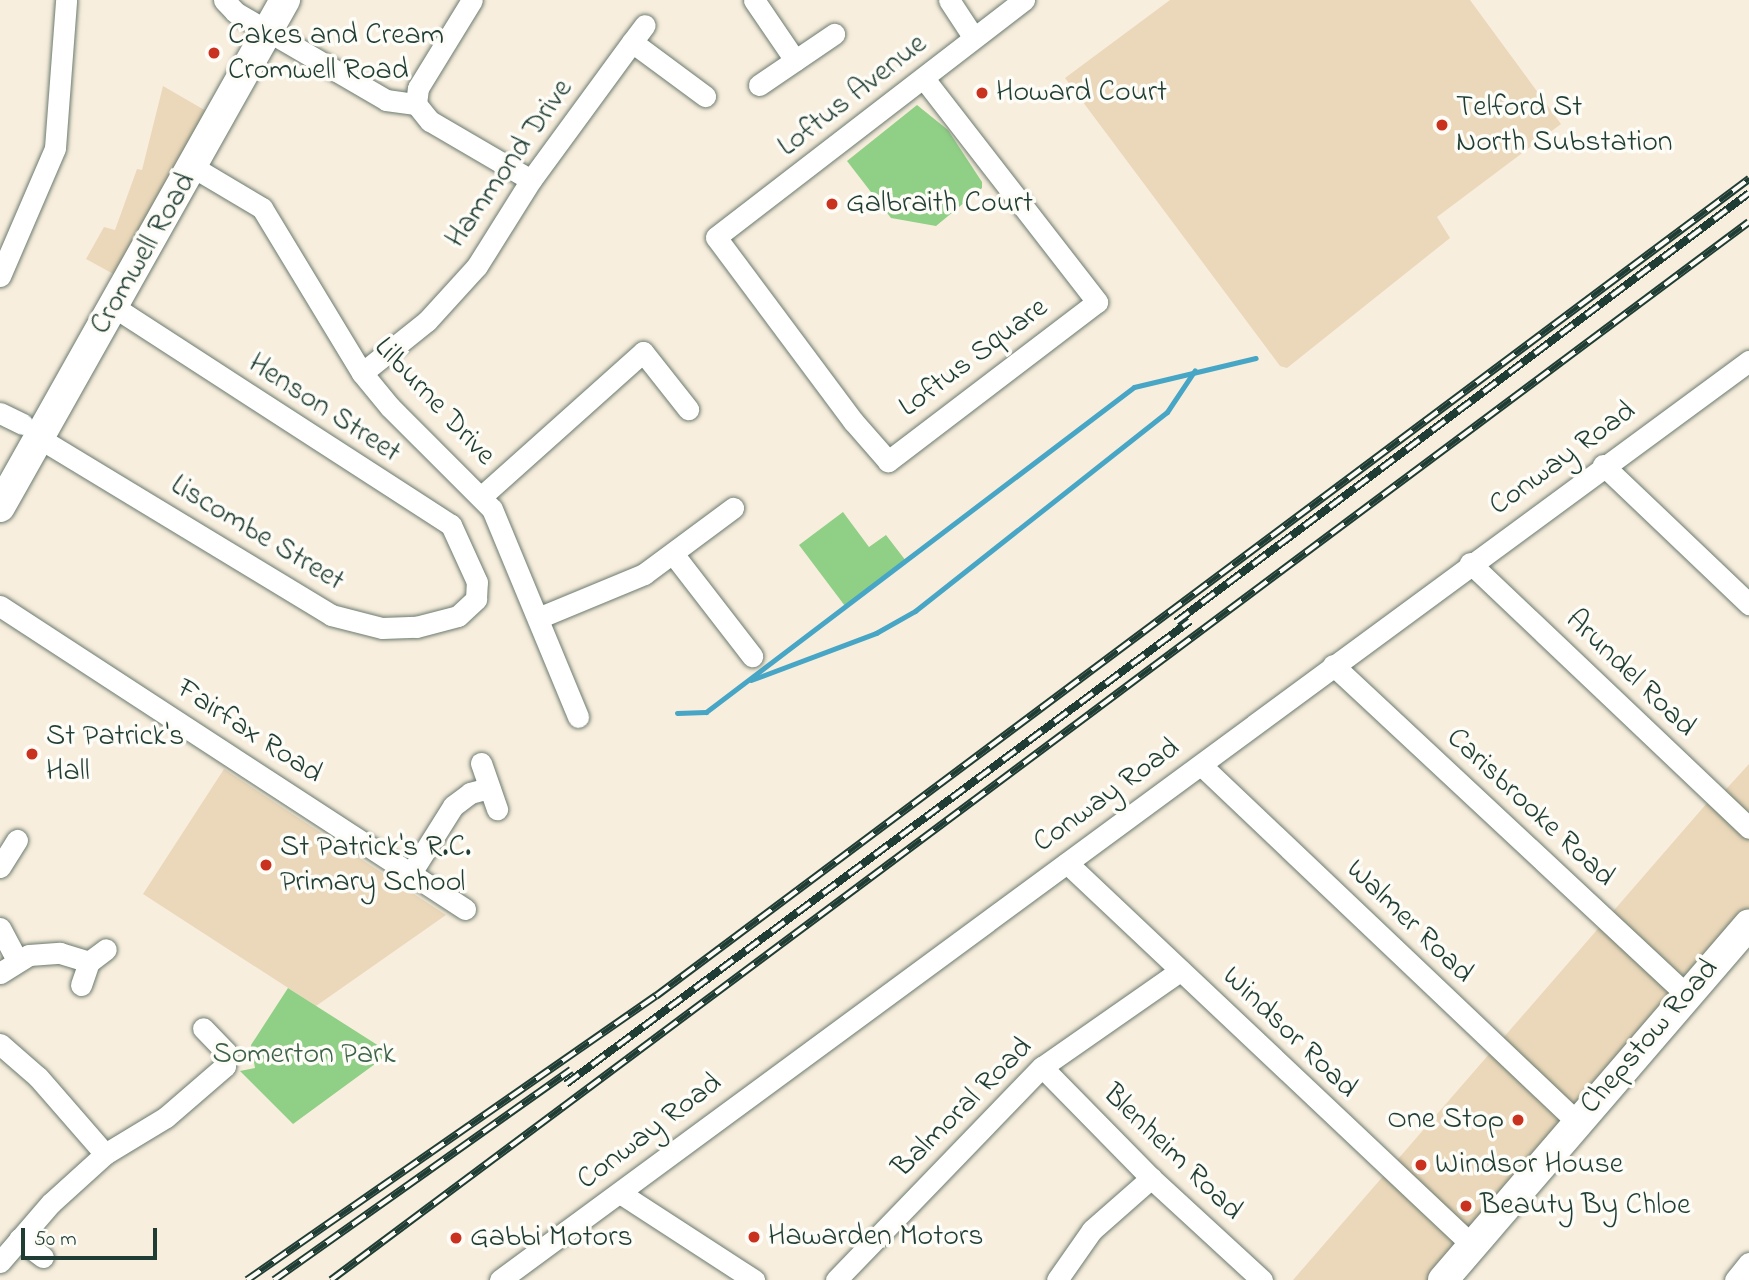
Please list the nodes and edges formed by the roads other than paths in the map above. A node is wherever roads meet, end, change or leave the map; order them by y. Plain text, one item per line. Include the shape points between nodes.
1 (66, 0) edge
2 (224, 0) edge
3 (285, 0) edge
4 (472, 0) edge
5 (754, 0) edge
6 (949, 0) edge
7 (1024, 0) edge
8 (269, 31) junction
9 (834, 34) dead end
10 (974, 38) junction
11 (795, 60) junction
12 (925, 80) junction
13 (759, 85) dead end
14 (705, 96) dead end
15 (415, 104) junction
16 (193, 167) junction
17 (531, 180) junction
18 (716, 237) joint
19 (0, 276) edge
20 (114, 307) junction
21 (1745, 371) edge
22 (362, 373) junction
23 (688, 409) dead end
24 (0, 413) edge
25 (31, 431) junction
26 (1603, 465) junction
27 (482, 496) junction
28 (0, 507) edge
29 (733, 508) dead end
30 (674, 555) junction
31 (1470, 563) junction
32 (477, 582) joint
33 (1749, 604) edge
34 (0, 606) edge
35 (538, 618) junction
36 (752, 656) dead end
37 (1333, 664) junction
38 (578, 717) dead end
39 (481, 763) dead end
40 (1201, 765) junction
41 (489, 788) junction
42 (497, 809) dead end
43 (1749, 828) edge
44 (17, 840) dead end
45 (1066, 863) junction
46 (0, 867) edge
47 (411, 873) junction
48 (465, 909) dead end
49 (1749, 924) edge
50 (0, 928) edge
51 (8, 967) edge
52 (1181, 970) junction
53 (80, 985) dead end
54 (1687, 995) junction
55 (203, 1027) dead end
56 (0, 1044) edge
57 (1042, 1067) junction
58 (1576, 1121) junction
59 (105, 1154) junction
60 (1151, 1178) junction
61 (620, 1193) junction
62 (19, 1239) junction
63 (1472, 1245) junction
64 (43, 1257) dead end
65 (0, 1262) edge
66 (1749, 1263) edge
67 (500, 1280) edge
68 (754, 1280) edge
69 (836, 1280) edge
70 (1057, 1280) edge
71 (1262, 1280) edge
72 (1444, 1280) edge
73 (1735, 1280) edge

1 - 19 street via 55,148
2 - 8 street
3 - 8 street, Cromwell Road
4 - 15 street via 418,88
5 - 11 street
6 - 10 street
7 - 10 street, Loftus Avenue
8 - 15 street via 386,100
8 - 16 street, Cromwell Road
9 - 11 street
10 - 12 street, Loftus Avenue
11 - 13 street
12 - 18 street, Loftus Avenue
12 - 18 street, Loftus Square via 1097,302 888,461
14 - 17 street, Hammond Drive via 639,33
15 - 17 street via 430,121
16 - 20 street, Cromwell Road
16 - 22 street, Lilburne Drive via 246,197 272,220 319,308
17 - 22 street, Hammond Drive via 461,286 427,321
20 - 25 street, Cromwell Road
20 - 32 street, Henson Street via 451,525
21 - 26 street, Conway Road
22 - 27 street, Lilburne Drive
23 - 27 street via 650,346
24 - 25 street, Liscombe Street
25 - 28 street, Cromwell Road
25 - 32 street, Liscombe Street via 293,594 345,620 400,628 447,620 472,606
26 - 31 street, Conway Road
26 - 33 street
27 - 35 street, Lilburne Drive via 496,516
29 - 30 street
30 - 35 street via 619,587
30 - 36 street
31 - 37 street, Conway Road
31 - 43 street, Arundel Road
34 - 47 street, Fairfax Road
35 - 38 street, Lilburne Drive
37 - 40 street, Conway Road
37 - 54 street, Carisbrooke Road
39 - 41 street
40 - 45 street, Conway Road
40 - 58 street, Walmer Road
41 - 42 street
41 - 47 street via 470,793 453,806
44 - 46 street
45 - 52 street, Windsor Road
45 - 61 street, Conway Road
47 - 48 street, Fairfax Road
49 - 54 street, Chepstow Road
50 - 51 street
51 - 53 street via 50,953 97,956
52 - 57 street, Balmoral Road
52 - 63 street, Windsor Road
54 - 58 street, Chepstow Road
55 - 59 street via 226,1052 225,1066 166,1117
56 - 59 street via 38,1077
57 - 60 street, Blenheim Road
57 - 69 street, Balmoral Road
58 - 63 street, Chepstow Road
59 - 62 street
60 - 70 street via 1092,1230
60 - 71 street, Blenheim Road
61 - 67 street, Conway Road
61 - 68 street
62 - 64 street
62 - 65 street
63 - 72 street, Chepstow Road
66 - 73 street

